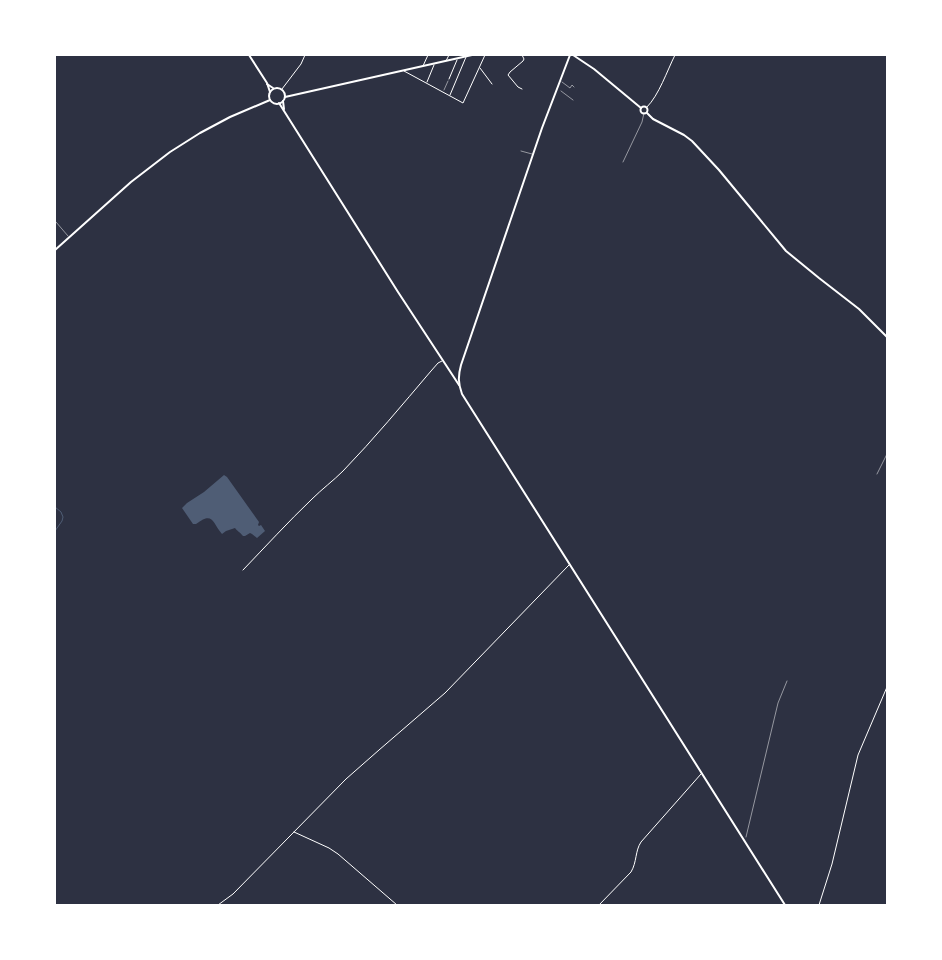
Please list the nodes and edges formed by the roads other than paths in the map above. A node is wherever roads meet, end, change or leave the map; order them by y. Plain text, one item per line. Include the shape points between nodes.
1 (249, 55) edge
2 (305, 55) edge
3 (428, 55) edge
4 (449, 55) edge
5 (472, 55) edge
6 (485, 55) edge
7 (522, 55) edge
8 (572, 55) edge
9 (675, 55) edge
10 (466, 56) junction
11 (458, 58) junction
12 (446, 61) junction
13 (435, 63) junction
14 (423, 66) junction
15 (480, 67) junction
16 (404, 70) junction
17 (448, 79) road end
18 (426, 82) junction
19 (562, 82) dead end
20 (267, 83) junction
21 (492, 84) dead end
22 (574, 87) dead end
23 (273, 88) junction
24 (282, 89) junction
25 (522, 89) dead end
26 (559, 90) junction
27 (270, 92) junction
28 (450, 95) junction
29 (285, 96) junction
30 (270, 100) junction
31 (573, 100) dead end
32 (283, 101) junction
33 (279, 103) junction
34 (641, 108) junction
35 (647, 108) junction
36 (284, 111) junction
37 (645, 113) junction
38 (521, 151) dead end
39 (533, 155) junction
40 (56, 222) dead end
41 (69, 238) junction
42 (55, 250) edge
43 (887, 337) edge
44 (443, 361) junction
45 (459, 385) junction
46 (570, 564) junction
47 (243, 570) dead end
48 (887, 687) edge
49 (702, 773) junction
50 (293, 832) junction
51 (218, 905) edge
52 (398, 905) edge
53 (599, 905) edge
54 (785, 905) edge
55 (819, 905) edge

1 - 20 main road
2 - 24 street
3 - 14 street
4 - 12 street
5 - 10 main road
6 - 15 street
7 - 25 street via 523,62 508,75
8 - 26 main road
8 - 34 main road
9 - 35 street
10 - 11 main road
10 - 28 street
11 - 12 main road
11 - 17 street
12 - 13 main road
13 - 14 main road
13 - 18 street
14 - 16 main road
15 - 21 street
15 - 28 street via 464,103
16 - 18 street
16 - 29 main road
18 - 28 street
19 - 22 lane
20 - 23 main road
20 - 27 main road
23 - 24 main road
23 - 27 main road
24 - 29 main road
26 - 31 lane
26 - 39 main road
27 - 30 main road
29 - 32 main road
30 - 33 main road
30 - 41 main road via 215,125 170,152
32 - 33 main road
32 - 36 main road
33 - 36 main road
34 - 35 main road
34 - 37 main road
35 - 37 main road
36 - 44 main road
37 - 43 main road via 692,141 786,251 859,309
38 - 39 lane
39 - 45 main road via 461,365
40 - 41 lane
41 - 42 main road
44 - 45 main road
44 - 47 street via 341,474 281,529
45 - 46 main road
46 - 49 main road
46 - 50 street via 446,693 346,779
48 - 55 street via 858,755
49 - 53 street via 641,842 631,872
49 - 54 main road
50 - 51 street via 233,894
50 - 52 street via 338,854

